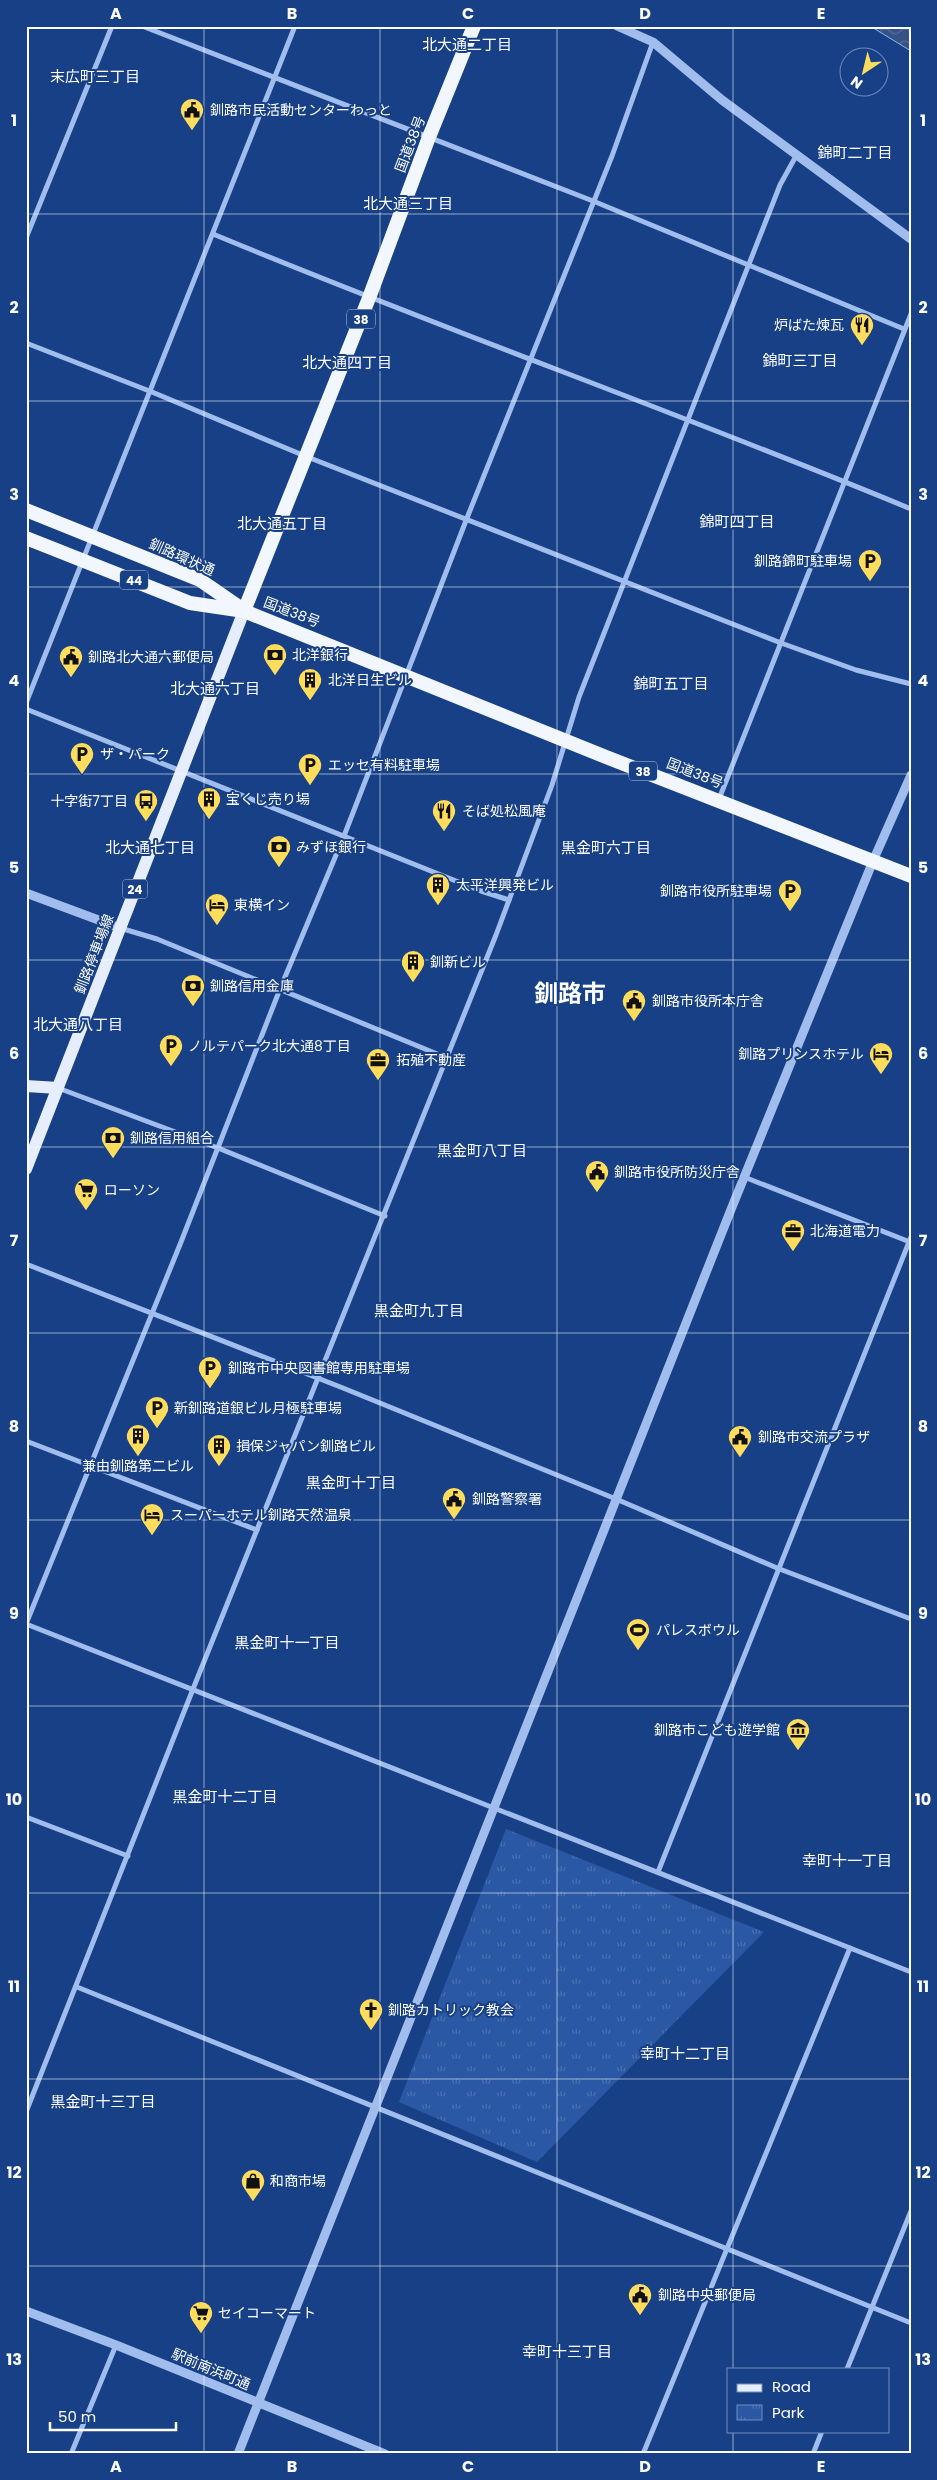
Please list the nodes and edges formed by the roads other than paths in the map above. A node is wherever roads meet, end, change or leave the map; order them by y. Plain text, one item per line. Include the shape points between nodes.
1 (112, 26) edge
2 (142, 26) edge
3 (295, 26) edge
4 (474, 26) edge
5 (617, 26) edge
6 (653, 42) junction
7 (274, 78) junction
8 (429, 138) junction
9 (796, 156) junction
10 (593, 201) junction
11 (213, 234) junction
12 (26, 238) edge
13 (911, 239) edge
14 (748, 265) junction
15 (369, 298) junction
16 (911, 314) edge
17 (904, 329) junction
18 (26, 343) edge
19 (530, 358) junction
20 (152, 392) junction
21 (686, 421) junction
22 (304, 456) junction
23 (846, 482) junction
24 (911, 509) edge
25 (26, 510) edge
26 (467, 518) junction
27 (92, 537) junction
28 (26, 538) edge
29 (82, 560) junction
30 (624, 581) junction
31 (244, 611) junction
32 (781, 643) junction
33 (405, 674) junction
34 (911, 684) edge
35 (26, 703) edge
36 (26, 709) edge
37 (565, 740) junction
38 (182, 772) junction
39 (911, 775) edge
40 (719, 799) junction
41 (344, 836) junction
42 (873, 861) junction
43 (911, 876) edge
44 (26, 893) edge
45 (509, 900) junction
46 (120, 928) junction
47 (280, 988) junction
48 (446, 1058) junction
49 (26, 1086) edge
50 (58, 1088) junction
51 (218, 1148) junction
52 (26, 1168) edge
53 (744, 1178) junction
54 (384, 1216) junction
55 (910, 1240) edge
56 (26, 1264) edge
57 (151, 1314) junction
58 (318, 1379) junction
59 (26, 1441) edge
60 (89, 1466) junction
61 (616, 1499) junction
62 (257, 1530) junction
63 (777, 1568) junction
64 (911, 1618) edge
65 (26, 1624) edge
66 (193, 1689) junction
67 (494, 1808) junction
68 (26, 1817) edge
69 (128, 1856) junction
70 (658, 1872) junction
71 (850, 1948) junction
72 (911, 1972) edge
73 (77, 1986) junction
74 (376, 2108) junction
75 (26, 2112) edge
76 (911, 2210) edge
77 (728, 2249) junction
78 (872, 2308) junction
79 (26, 2312) edge
80 (911, 2323) edge
81 (116, 2345) junction
82 (847, 2368) edge
83 (258, 2404) junction
84 (822, 2432) edge
85 (72, 2454) edge
86 (238, 2454) edge
87 (385, 2454) edge
88 (643, 2454) edge
89 (812, 2454) edge

1 - 12 street
2 - 7 street
3 - 7 street
4 - 8 highway, 国道38号 / 38
5 - 6 street
6 - 9 street
6 - 10 street
7 - 8 street
7 - 11 street
8 - 10 street
8 - 15 highway, 国道38号 / 38
9 - 13 street
9 - 14 street via 783,178
10 - 14 street
10 - 19 street
11 - 15 street
11 - 20 street
14 - 17 street
14 - 21 street
15 - 19 street
15 - 22 highway, 国道38号 / 38
16 - 17 street
17 - 23 street
18 - 20 street
19 - 21 street
19 - 26 street
20 - 22 street
20 - 27 street
21 - 23 street
21 - 30 street
22 - 26 street
22 - 31 highway, 国道38号 / 38
23 - 24 street
23 - 32 street
25 - 27 highway, 釧路環状通 / 44
26 - 30 street
26 - 33 street
27 - 29 street
27 - 31 highway, 釧路環状通 / 44 via 200,580
28 - 29 highway, 44
29 - 31 highway, 44 via 190,603
29 - 35 street
30 - 32 street
30 - 37 street
31 - 33 highway, 国道38号 / 38
31 - 38 main road, 釧路停車場線 / 24
32 - 34 street via 856,670
32 - 40 street
33 - 37 highway, 国道38号 / 38
33 - 41 street
36 - 38 street
37 - 40 highway, 国道38号 / 38
37 - 45 street via 552,785
38 - 41 street
38 - 46 main road, 釧路停車場線 / 24
39 - 42 street
40 - 42 highway, 国道38号 / 38
41 - 45 street
41 - 47 street
42 - 43 highway, 国道38号 / 38
42 - 53 street
44 - 46 street
45 - 48 street
46 - 47 street via 157,939
46 - 50 main road, 釧路停車場線 / 24
47 - 48 street
47 - 51 street
48 - 54 street
49 - 50 main road
50 - 51 street
50 - 52 main road, 釧路停車場線 / 24
51 - 54 street
51 - 57 street
53 - 55 street
53 - 61 street
54 - 58 street
55 - 63 street
56 - 57 street
57 - 58 street
57 - 60 street
58 - 61 street
58 - 62 street
59 - 60 street
60 - 62 street
60 - 65 street
61 - 63 street
61 - 67 street
62 - 66 street
63 - 64 street
63 - 70 street
65 - 66 street
66 - 67 street
66 - 69 street
67 - 70 street
67 - 74 street
68 - 69 street
69 - 73 street
70 - 71 street
71 - 72 street
71 - 77 street
73 - 74 street
73 - 75 street
74 - 77 street
74 - 83 street
76 - 78 street
77 - 78 street
77 - 88 street
78 - 80 street
78 - 82 street
79 - 81 street, 駅前南浜町通
81 - 83 street, 駅前南浜町通
81 - 85 street
83 - 86 street
83 - 87 street, 駅前南浜町通
84 - 89 street

